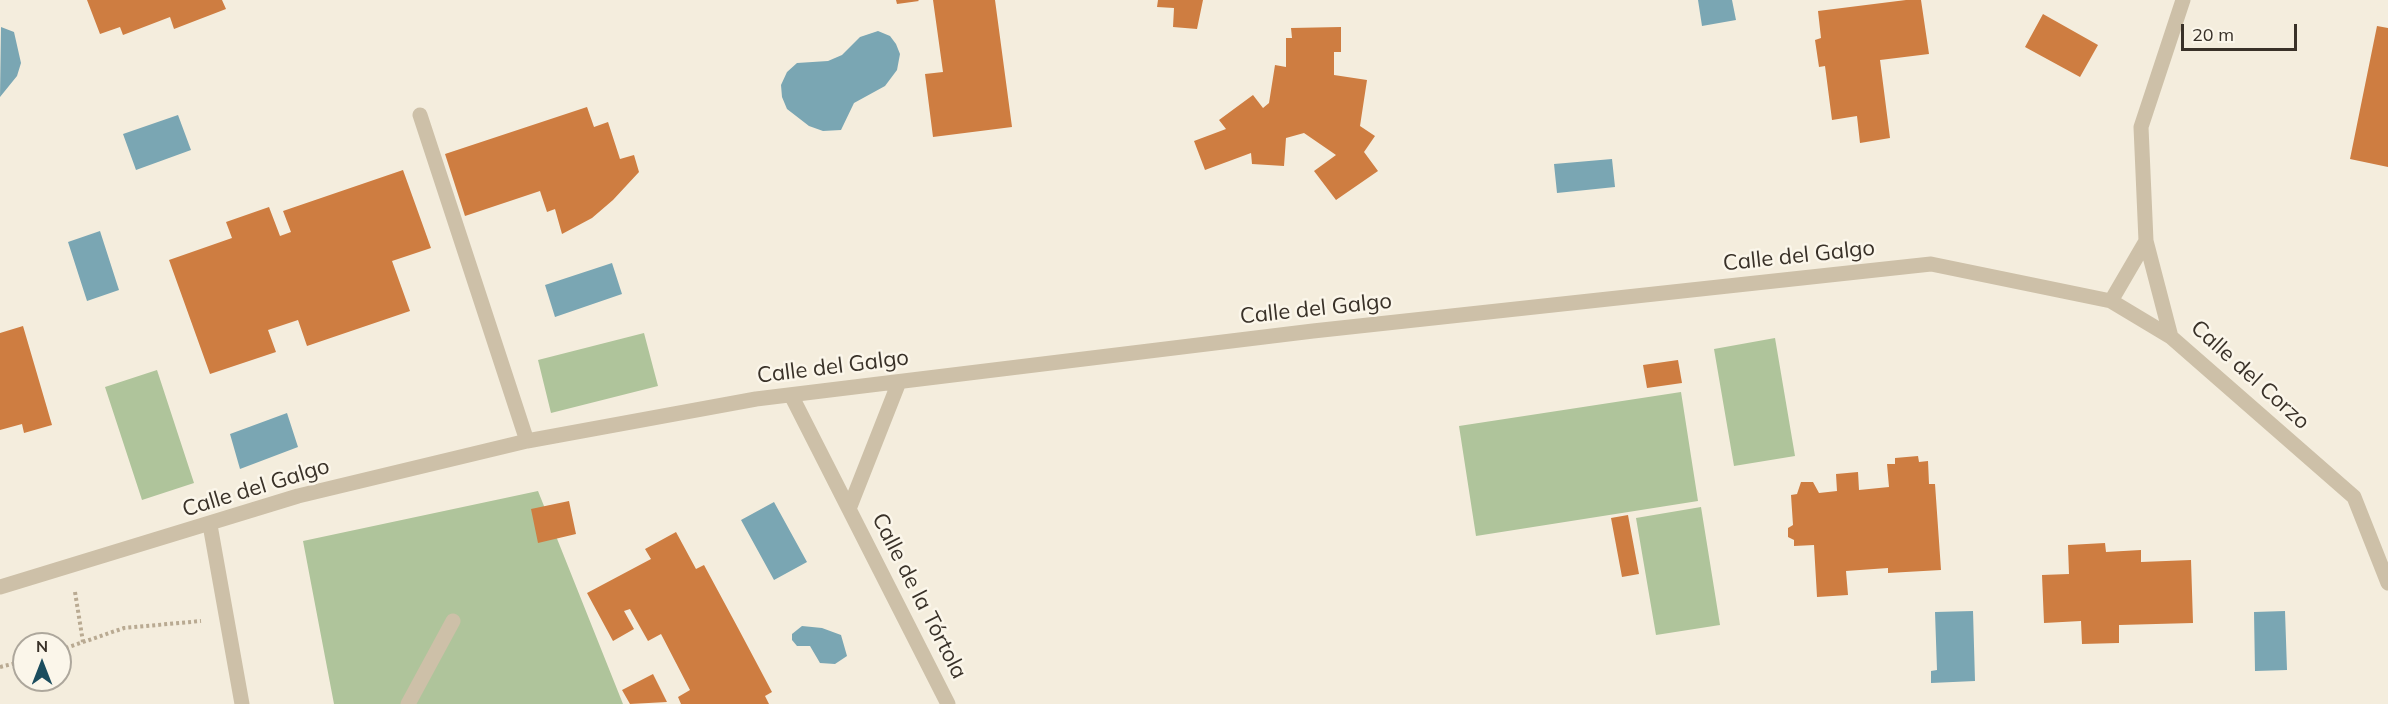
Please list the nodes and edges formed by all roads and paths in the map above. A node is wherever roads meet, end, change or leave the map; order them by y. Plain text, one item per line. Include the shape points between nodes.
1 (2183, 0) edge
2 (420, 115) dead end
3 (2146, 241) junction
4 (2111, 301) junction
5 (2171, 337) junction
6 (899, 382) junction
7 (791, 395) junction
8 (527, 441) junction
9 (849, 509) junction
10 (210, 525) junction
11 (70, 566) junction
12 (2388, 583) edge
13 (0, 587) edge
14 (225, 617) junction
15 (453, 621) dead end
16 (83, 642) junction
17 (72, 646) edge
18 (242, 704) edge
19 (408, 704) edge
20 (948, 704) edge

1 - 3 street, Calle del Corzo via 2141,127
2 - 8 street
3 - 4 street
3 - 5 street, Calle del Corzo
4 - 5 street, Calle del Galgo
4 - 6 street, Calle del Galgo via 1931,264 1313,331
5 - 12 street, Calle del Corzo via 2354,497
6 - 7 street, Calle del Galgo
6 - 9 street, Calle de la Tórtola
7 - 8 street, Calle del Galgo
7 - 9 street, Calle de la Tórtola
8 - 10 street, Calle del Galgo via 298,496
9 - 20 street, Calle de la Tórtola
10 - 11 street, Calle del Galgo
10 - 14 street
11 - 13 street, Calle del Galgo
11 - 16 path
14 - 16 path via 123,628
14 - 18 street
15 - 19 street
16 - 17 path

